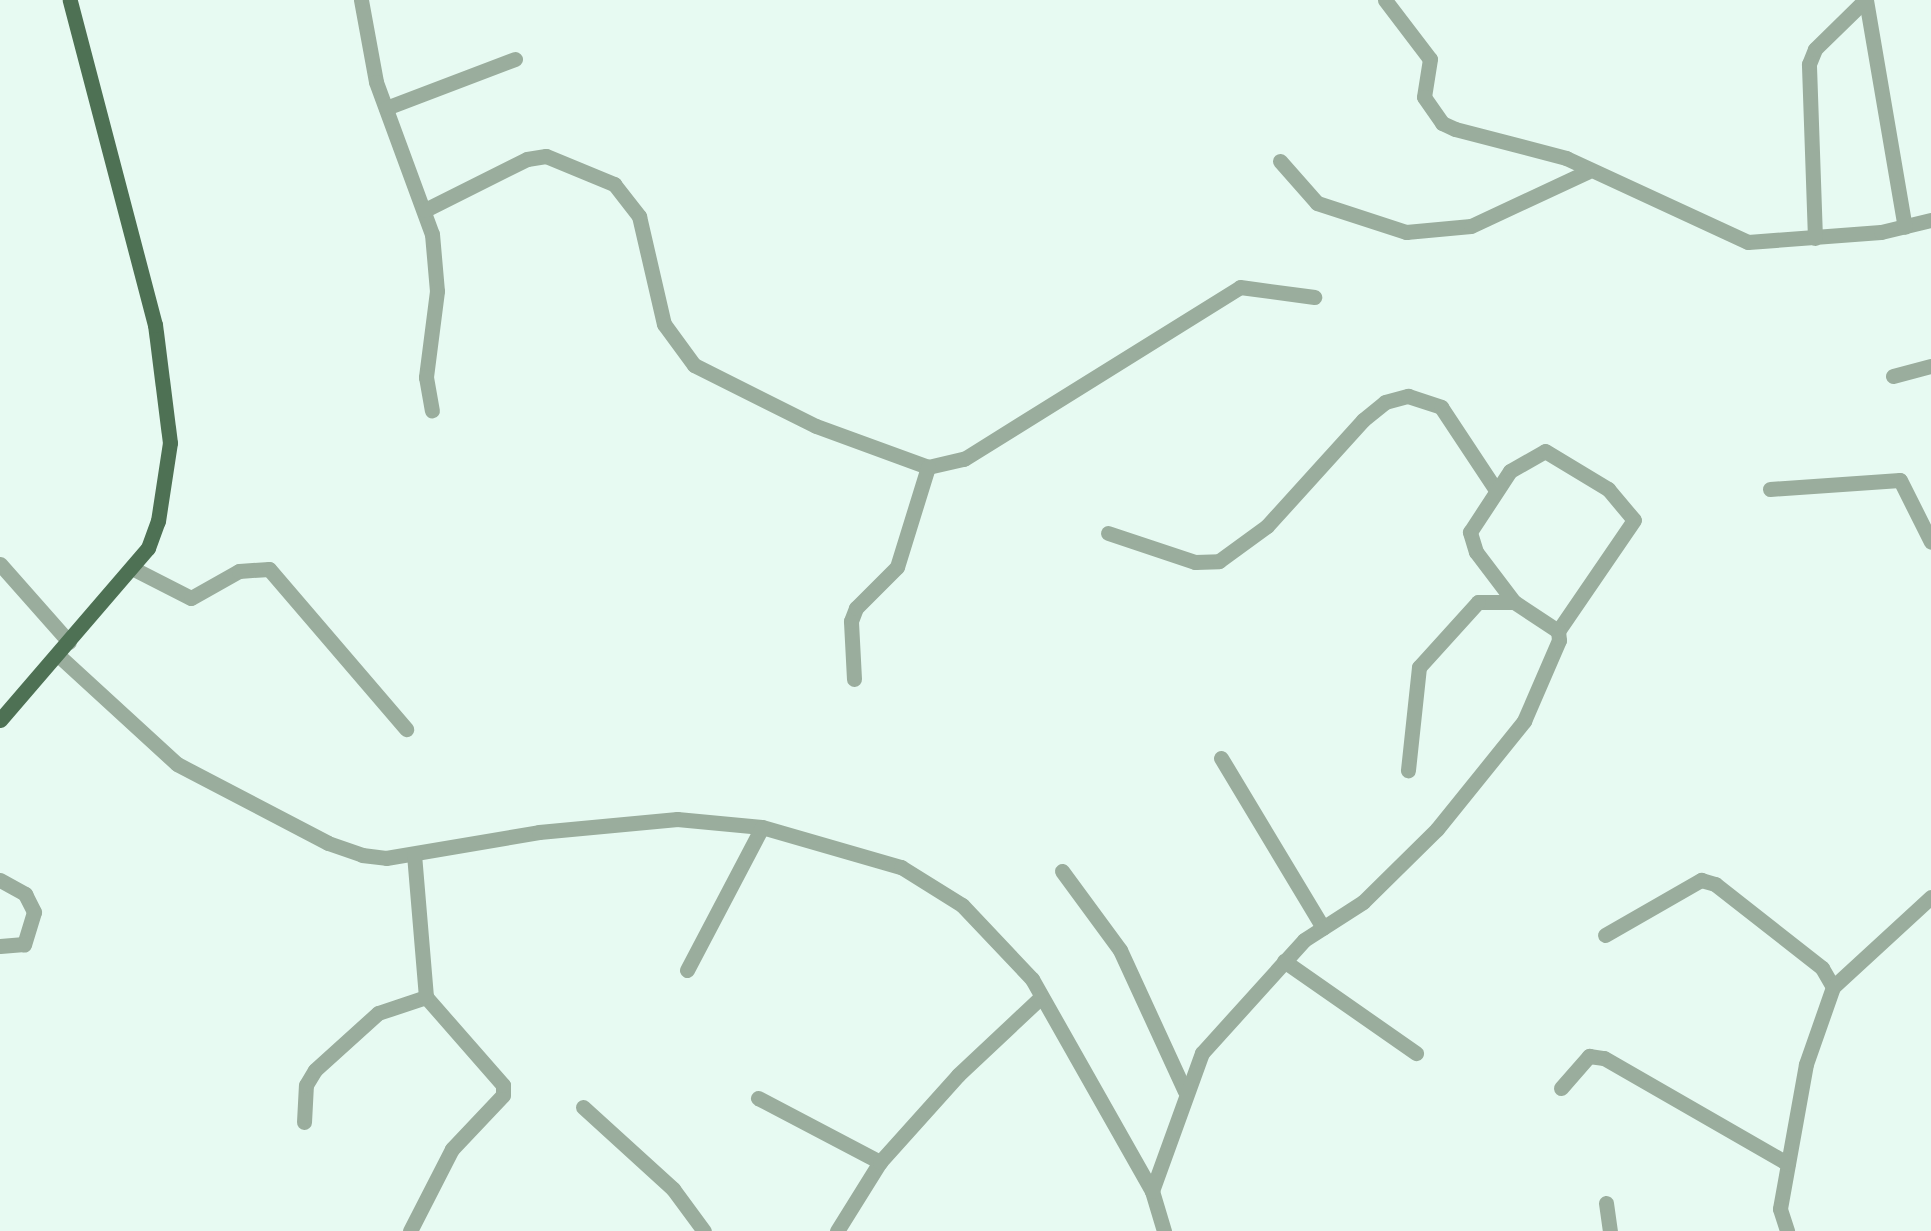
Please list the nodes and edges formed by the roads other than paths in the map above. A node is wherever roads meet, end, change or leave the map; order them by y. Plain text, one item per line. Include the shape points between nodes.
1 (70, 0) edge
2 (361, 0) edge
3 (1385, 0) edge
4 (1865, 0) edge
5 (515, 59) dead end
6 (386, 108) junction
7 (1280, 161) dead end
8 (1587, 172) junction
9 (425, 210) junction
10 (1931, 220) edge
11 (1905, 227) junction
12 (1815, 237) junction
13 (1314, 297) dead end
14 (1931, 366) edge
15 (1893, 376) dead end
16 (432, 410) dead end
17 (928, 467) junction
18 (1497, 489) junction
19 (1770, 489) dead end
20 (1108, 533) dead end
21 (1931, 542) edge
22 (0, 564) edge
23 (132, 568) junction
24 (1514, 602) junction
25 (1558, 631) junction
26 (69, 642) junction
27 (58, 655) junction
28 (854, 678) dead end
29 (0, 720) edge
30 (406, 729) dead end
31 (1221, 758) dead end
32 (1408, 770) dead end
33 (762, 826) junction
34 (414, 855) junction
35 (1062, 871) dead end
36 (0, 880) edge
37 (1931, 897) edge
38 (1323, 928) junction
39 (1605, 934) dead end
40 (0, 946) edge
41 (1284, 961) junction
42 (687, 969) dead end
43 (1833, 987) junction
44 (426, 997) junction
45 (1041, 997) junction
46 (1416, 1053) dead end
47 (1561, 1088) dead end
48 (1185, 1091) junction
49 (758, 1098) dead end
50 (583, 1107) dead end
51 (304, 1122) dead end
52 (880, 1162) junction
53 (1788, 1164) junction
54 (1152, 1191) junction
55 (1606, 1203) dead end
56 (410, 1231) edge
57 (704, 1231) edge
58 (837, 1231) edge
59 (1164, 1231) edge
60 (1610, 1231) edge
61 (1787, 1231) edge

1 - 23 main road via 156,325 170,419 158,521 148,548
2 - 6 street
3 - 8 street via 1430,59 1424,97 1442,123 1566,158
4 - 11 street
4 - 12 street via 1815,49 1809,64
5 - 6 street
6 - 9 street
7 - 8 street via 1317,203 1406,232 1471,226
8 - 12 street via 1748,242
9 - 16 street via 437,291 426,377
9 - 17 street via 527,159 546,156 614,183 639,216 664,324 694,365 816,426
10 - 11 street
11 - 12 street
13 - 17 street via 1240,287 964,459
14 - 15 street
17 - 28 street via 897,567 856,608 852,621
18 - 20 street via 1441,407 1407,396 1385,402 1363,420 1267,526 1219,561 1195,562
18 - 24 street via 1476,517 1471,544
18 - 25 street via 1521,460 1545,451 1608,489 1632,512 1630,533
19 - 21 street via 1900,480
22 - 26 street
23 - 26 main road
23 - 30 street via 191,598 239,572 269,569
24 - 25 street
24 - 32 street via 1478,602 1419,667
25 - 38 street via 1560,640 1524,721 1437,829 1363,902
26 - 27 main road
27 - 29 main road
27 - 34 street via 177,764 213,787 328,843 386,858
31 - 38 street
33 - 34 street via 677,819 539,832
33 - 42 street
33 - 45 street via 901,867 962,905 995,934
34 - 44 street
35 - 48 street via 1120,950
36 - 40 street via 25,894 34,912 24,944
37 - 43 street
38 - 41 street
39 - 43 street via 1701,880 1715,884 1822,968
41 - 46 street
41 - 48 street via 1202,1053
43 - 53 street via 1806,1064
44 - 51 street via 378,1012 315,1070 306,1085
44 - 56 street via 498,1075 503,1095 452,1149
45 - 52 street via 958,1075
45 - 54 street
47 - 53 street via 1589,1056 1604,1058
48 - 54 street
49 - 52 street
50 - 57 street via 673,1189
52 - 58 street
53 - 61 street via 1780,1209
54 - 59 street
55 - 60 street

